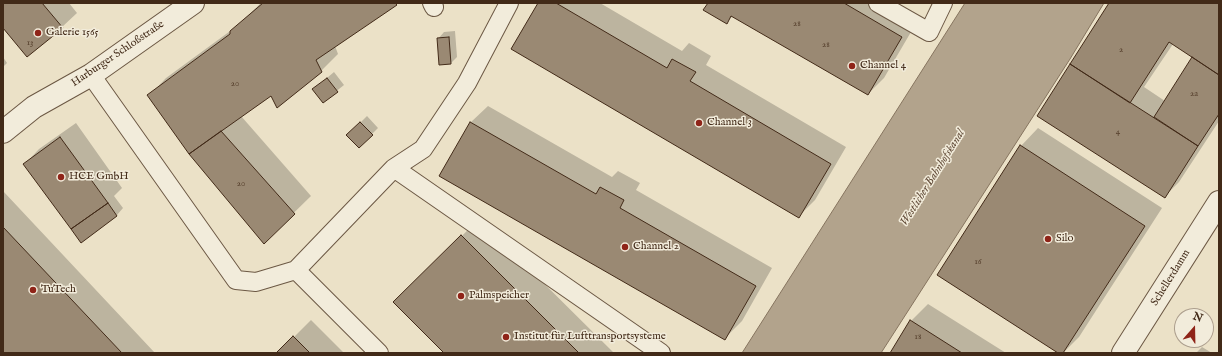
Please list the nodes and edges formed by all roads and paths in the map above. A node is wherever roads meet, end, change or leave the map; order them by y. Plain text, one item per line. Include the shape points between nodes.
1 (193, 3) edge
2 (509, 3) edge
3 (878, 3) edge
4 (943, 3) edge
5 (91, 75) junction
6 (3, 132) edge
7 (394, 168) junction
8 (1219, 202) edge
9 (296, 270) junction
10 (379, 353) edge
11 (661, 353) edge
12 (1123, 353) edge

1 - 5 street, Harburger Schloßstraße
2 - 7 lane via 467,83 423,149
3 - 4 lane via 929,32
5 - 6 street, Harburger Schloßstraße via 34,107
5 - 9 lane via 236,280 256,282
7 - 9 lane
7 - 11 lane
8 - 12 street, Schellerdamm
9 - 10 lane

